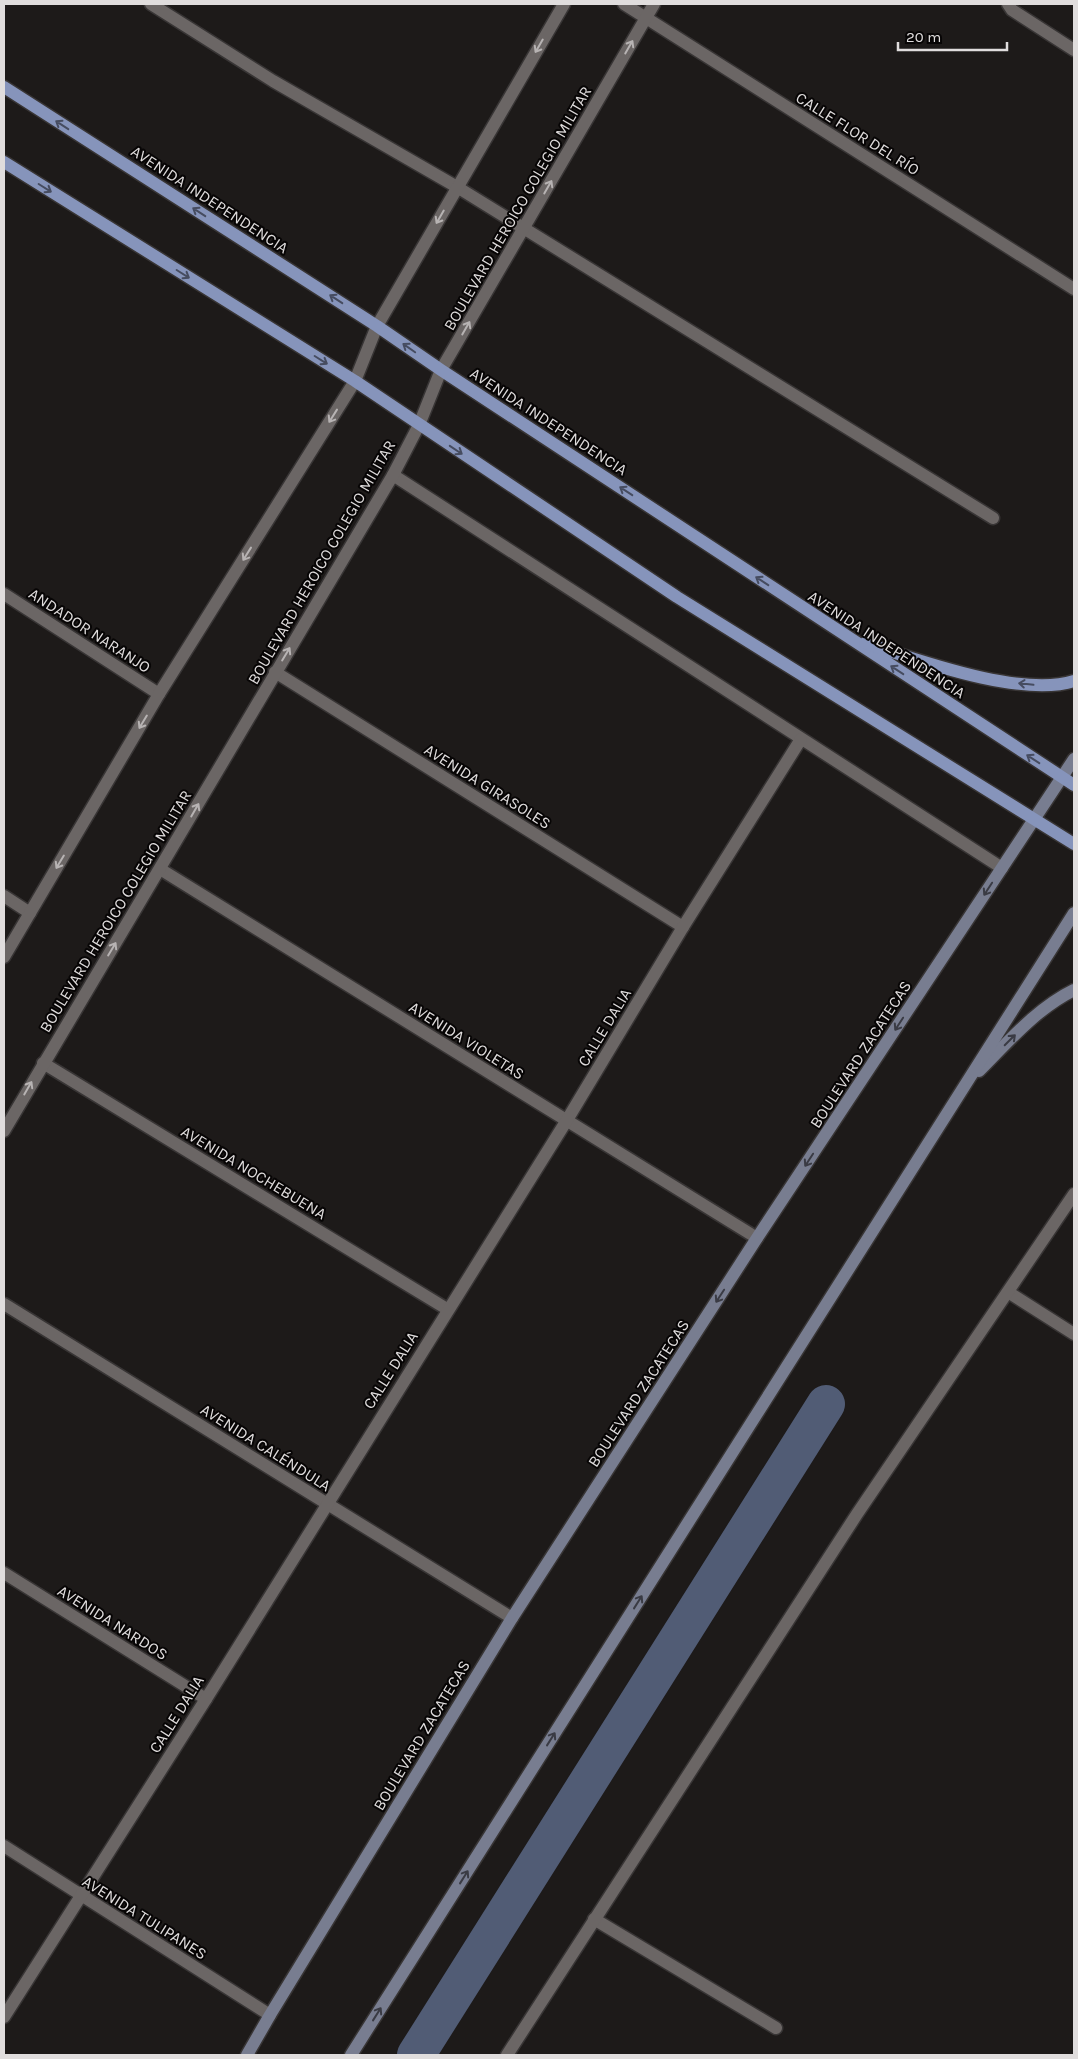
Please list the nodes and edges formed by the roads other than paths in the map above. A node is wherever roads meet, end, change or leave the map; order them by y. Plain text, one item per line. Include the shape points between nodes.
1 (151, 4) edge
2 (564, 4) edge
3 (624, 4) edge
4 (654, 4) edge
5 (1008, 4) edge
6 (646, 18) junction
7 (1074, 50) edge
8 (4, 87) edge
9 (4, 162) edge
10 (457, 187) junction
11 (524, 229) junction
12 (1074, 289) edge
13 (378, 326) junction
14 (442, 370) junction
15 (355, 381) junction
16 (419, 425) junction
17 (393, 476) junction
18 (993, 518) dead end
19 (4, 594) edge
20 (850, 639) junction
21 (275, 672) junction
22 (1074, 681) edge
23 (159, 694) junction
24 (801, 739) junction
25 (1074, 759) edge
26 (1062, 778) junction
27 (1074, 785) edge
28 (1034, 818) junction
29 (1074, 844) edge
30 (1002, 868) junction
31 (160, 869) junction
32 (4, 896) edge
33 (30, 913) junction
34 (1074, 913) edge
35 (683, 927) junction
36 (4, 957) edge
37 (1074, 990) edge
38 (43, 1063) junction
39 (963, 1087) junction
40 (567, 1120) junction
41 (4, 1131) edge
42 (1074, 1194) edge
43 (757, 1238) junction
44 (1008, 1292) junction
45 (4, 1304) edge
46 (448, 1309) junction
47 (1074, 1333) edge
48 (326, 1503) junction
49 (4, 1573) edge
50 (512, 1618) junction
51 (206, 1699) junction
52 (4, 1846) edge
53 (81, 1895) junction
54 (594, 1919) junction
55 (270, 2015) junction
56 (4, 2017) edge
57 (776, 2028) dead end
58 (247, 2055) edge
59 (351, 2055) edge
60 (507, 2055) edge

1 - 10 street via 273,81
2 -> 10 street
3 - 6 street, CALLE FLOR DEL RÍO
4 - 6 street, BOULEVARD HEROICO COLEGIO MILITAR
5 - 7 street via 1012,10
11 -> 6 street, BOULEVARD HEROICO COLEGIO MILITAR
6 - 12 street, CALLE FLOR DEL RÍO
13 -> 8 main road, AVENIDA INDEPENDENCIA
9 -> 15 main road
10 - 11 street
10 -> 13 street
14 -> 11 street, BOULEVARD HEROICO COLEGIO MILITAR
11 - 18 street
14 -> 13 main road, AVENIDA INDEPENDENCIA
13 - 15 street
14 - 16 street, BOULEVARD HEROICO COLEGIO MILITAR
20 -> 14 main road, AVENIDA INDEPENDENCIA
15 - 16 main road
15 -> 23 street
16 - 17 street, BOULEVARD HEROICO COLEGIO MILITAR
16 -> 28 main road via 678,597
21 -> 17 street, BOULEVARD HEROICO COLEGIO MILITAR
17 - 24 street
19 - 23 street, ANDADOR NARANJO
22 -> 20 main road via 1038,685 1001,682
26 -> 20 main road, AVENIDA INDEPENDENCIA
31 -> 21 street, BOULEVARD HEROICO COLEGIO MILITAR
21 - 35 street, AVENIDA GIRASOLES
23 -> 33 street
24 - 30 street
24 - 35 street, CALLE DALIA
25 - 26 main road, BOULEVARD ZACATECAS
26 - 27 main road, AVENIDA INDEPENDENCIA
26 - 28 main road, BOULEVARD ZACATECAS
28 - 29 main road
28 - 30 main road, BOULEVARD ZACATECAS
30 -> 43 main road, BOULEVARD ZACATECAS
38 -> 31 street, BOULEVARD HEROICO COLEGIO MILITAR
31 - 40 street, AVENIDA VIOLETAS
32 - 33 street
33 - 36 street
34 - 39 main road
35 - 40 street, CALLE DALIA
39 -> 37 main road via 1030,1021
41 -> 38 street, BOULEVARD HEROICO COLEGIO MILITAR
38 - 46 street, AVENIDA NOCHEBUENA
59 -> 39 main road
40 - 43 street, AVENIDA VIOLETAS
40 - 46 street, CALLE DALIA
42 - 44 street
43 -> 50 main road, BOULEVARD ZACATECAS
44 - 47 street
44 - 54 street via 857,1514
45 - 48 street, AVENIDA CALÉNDULA
46 - 48 street, CALLE DALIA
48 - 50 street, AVENIDA CALÉNDULA
48 - 51 street, CALLE DALIA
49 - 51 street, AVENIDA NARDOS
50 - 55 main road, BOULEVARD ZACATECAS
51 - 53 street, CALLE DALIA
52 - 53 street, AVENIDA TULIPANES
53 - 55 street, AVENIDA TULIPANES
53 - 56 street, CALLE DALIA
54 - 57 street
54 - 60 street
55 - 58 main road, BOULEVARD ZACATECAS

